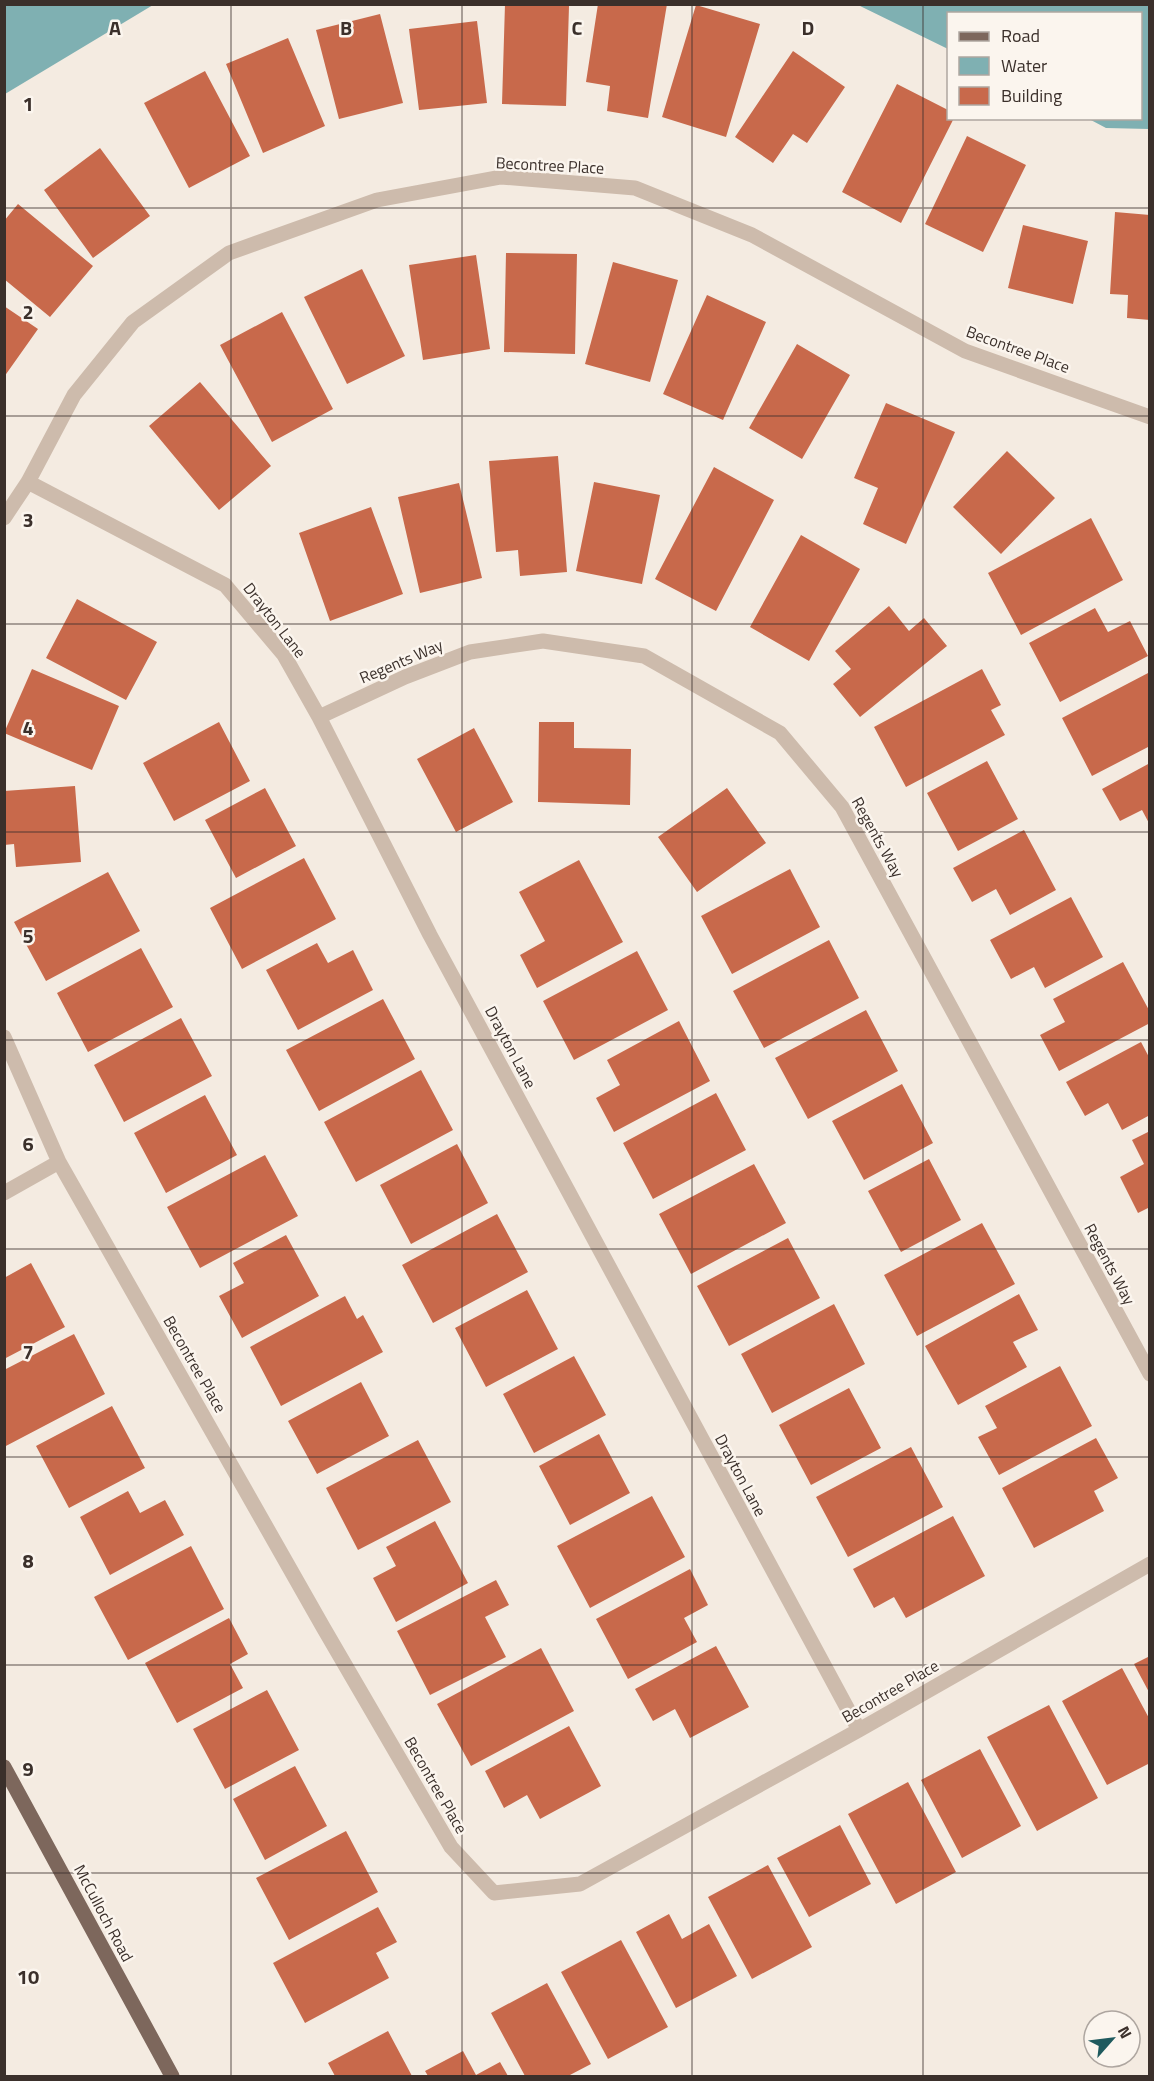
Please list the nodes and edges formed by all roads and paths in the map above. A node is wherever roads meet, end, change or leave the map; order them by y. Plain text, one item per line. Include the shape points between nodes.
1 (1149, 416) edge
2 (28, 482) junction
3 (4, 518) edge
4 (319, 717) junction
5 (4, 1037) edge
6 (59, 1162) junction
7 (4, 1193) edge
8 (1149, 1374) edge
9 (1149, 1564) edge
10 (859, 1730) junction
11 (4, 1767) edge
12 (172, 2076) edge

1 - 2 street, Becontree Place via 965,351 752,235 635,188 501,177 377,200 229,253 133,322 74,394
2 - 3 street, Becontree Place
2 - 4 street, Drayton Lane via 225,585 284,655
4 - 8 street, Regents Way via 405,676 470,652 543,640 644,656 780,733 842,807
4 - 10 street, Drayton Lane via 430,935
5 - 6 street, Becontree Place
6 - 7 street
6 - 10 street, Becontree Place via 451,1847 494,1893 580,1884
9 - 10 street, Becontree Place
11 - 12 main road, McCulloch Road

